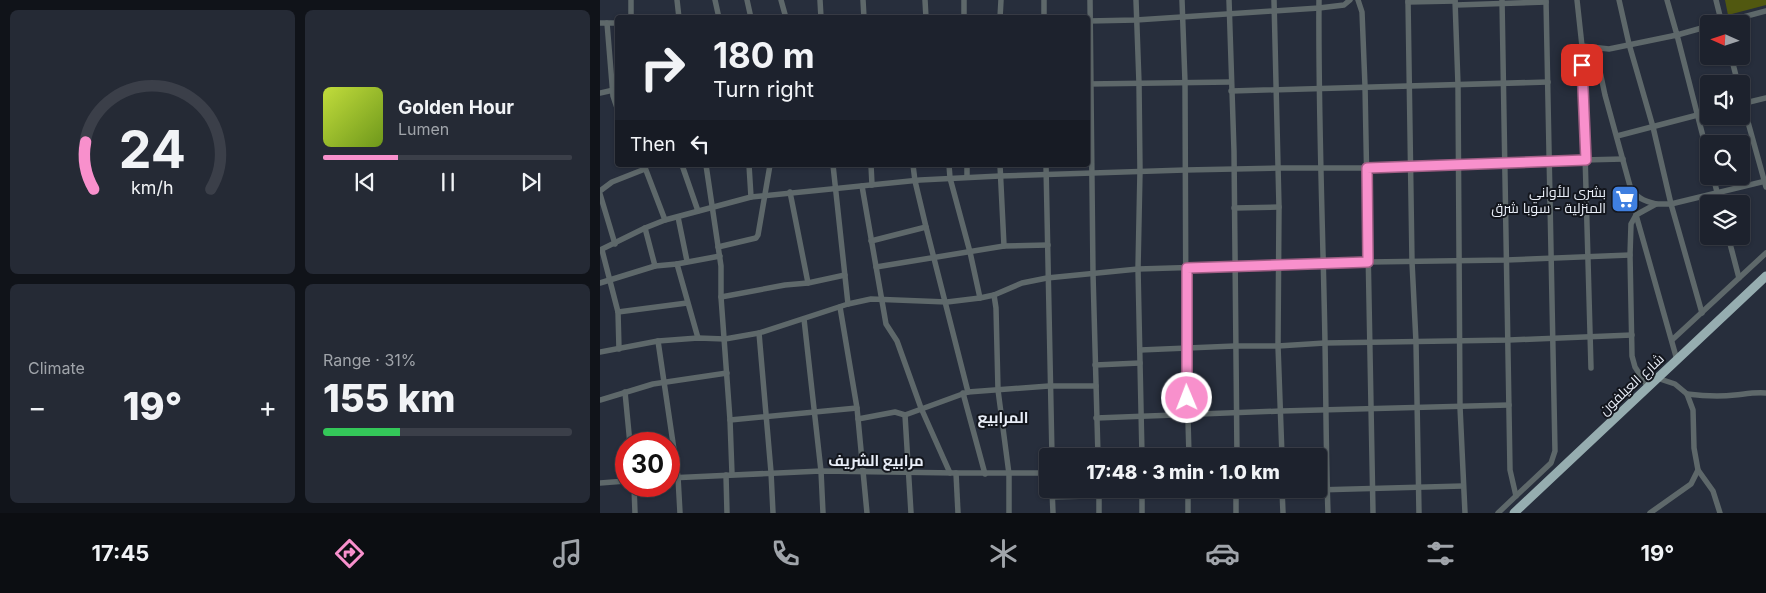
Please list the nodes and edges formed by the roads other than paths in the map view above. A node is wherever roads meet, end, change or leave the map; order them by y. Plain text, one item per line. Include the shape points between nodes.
1 (631, 0) edge
2 (677, 0) edge
3 (714, 0) edge
4 (747, 0) edge
5 (781, 0) edge
6 (820, 0) edge
7 (863, 0) edge
8 (926, 0) edge
9 (964, 0) edge
10 (1001, 0) edge
11 (1044, 0) edge
12 (1090, 0) edge
13 (1136, 0) edge
14 (1182, 0) edge
15 (1229, 0) edge
16 (1274, 0) edge
17 (1319, 0) edge
18 (1350, 0) edge
19 (1358, 0) edge
20 (1577, 0) edge
21 (1619, 0) edge
22 (1667, 0) edge
23 (1716, 0) edge
24 (1408, 1) edge
25 (1546, 1) edge
26 (1455, 2) edge
27 (1502, 2) edge
28 (1319, 8) junction
29 (1274, 10) junction
30 (1766, 11) edge
31 (1229, 13) junction
32 (630, 15) edge
33 (679, 15) edge
34 (718, 15) edge
35 (750, 15) edge
36 (785, 15) edge
37 (821, 15) edge
38 (864, 15) edge
39 (926, 15) edge
40 (964, 15) edge
41 (1000, 15) edge
42 (1044, 15) edge
43 (1089, 15) edge
44 (1719, 15) edge
45 (1750, 15) edge
46 (1182, 17) junction
47 (1136, 20) junction
48 (1090, 21) edge
49 (603, 23) edge
50 (1700, 29) edge
51 (1677, 35) junction
52 (1629, 44) junction
53 (1582, 46) junction
54 (1595, 48) junction
55 (1185, 82) junction
56 (1231, 82) junction
57 (1548, 82) junction
58 (1139, 83) junction
59 (1504, 83) junction
60 (1090, 84) edge
61 (1409, 85) junction
62 (1458, 85) junction
63 (1365, 86) junction
64 (1320, 88) junction
65 (615, 90) edge
66 (1231, 90) junction
67 (1276, 90) junction
68 (600, 92) edge
69 (1766, 98) edge
70 (1750, 102) edge
71 (1090, 114) edge
72 (1700, 114) edge
73 (1697, 115) junction
74 (1748, 125) edge
75 (1653, 127) junction
76 (1702, 135) edge
77 (1617, 136) junction
78 (1623, 159) junction
79 (1586, 160) junction
80 (1506, 162) junction
81 (1550, 162) junction
82 (1458, 164) junction
83 (1410, 166) junction
84 (644, 167) edge
85 (683, 167) edge
86 (706, 167) edge
87 (749, 167) edge
88 (770, 167) edge
89 (833, 167) edge
90 (871, 167) edge
91 (914, 167) edge
92 (949, 167) edge
93 (967, 167) edge
94 (1000, 167) edge
95 (1046, 167) edge
96 (1320, 167) junction
97 (1278, 168) junction
98 (1367, 168) junction
99 (1233, 169) junction
100 (1185, 170) junction
101 (1140, 171) junction
102 (1092, 174) junction
103 (1046, 175) junction
104 (1000, 176) junction
105 (967, 177) junction
106 (950, 178) junction
107 (915, 181) junction
108 (1765, 183) edge
109 (872, 185) junction
110 (1715, 185) edge
111 (862, 186) junction
112 (834, 188) junction
113 (600, 192) edge
114 (790, 192) junction
115 (1717, 192) junction
116 (764, 194) junction
117 (1718, 195) edge
118 (750, 197) junction
119 (1656, 204) junction
120 (1670, 204) junction
121 (711, 207) junction
122 (1279, 207) junction
123 (1234, 208) junction
124 (698, 211) junction
125 (1636, 215) junction
126 (678, 217) junction
127 (665, 220) junction
128 (926, 227) junction
129 (645, 228) junction
130 (871, 241) junction
131 (616, 244) junction
132 (1048, 245) junction
133 (1730, 245) edge
134 (1004, 246) junction
135 (718, 247) junction
136 (601, 250) edge
137 (970, 252) junction
138 (1766, 253) edge
139 (1630, 255) junction
140 (720, 256) junction
141 (1588, 257) junction
142 (934, 258) junction
143 (1552, 258) junction
144 (1459, 260) junction
145 (1506, 260) junction
146 (687, 261) junction
147 (1368, 262) junction
148 (1412, 262) junction
149 (677, 264) junction
150 (1323, 264) junction
151 (1278, 265) junction
152 (655, 266) junction
153 (1234, 266) junction
154 (876, 267) junction
155 (1187, 268) junction
156 (1138, 269) junction
157 (1093, 274) junction
158 (845, 275) junction
159 (1766, 276) edge
160 (1047, 278) junction
161 (1739, 278) junction
162 (610, 279) junction
163 (600, 283) edge
164 (808, 283) junction
165 (994, 295) junction
166 (721, 297) junction
167 (980, 298) junction
168 (882, 300) junction
169 (947, 302) junction
170 (687, 303) junction
171 (848, 304) junction
172 (840, 307) junction
173 (618, 312) junction
174 (1702, 313) junction
175 (804, 319) junction
176 (759, 333) junction
177 (1632, 335) junction
178 (1589, 337) junction
179 (698, 338) junction
180 (1553, 338) junction
181 (725, 339) junction
182 (1460, 340) junction
183 (1509, 340) junction
184 (1672, 340) junction
185 (658, 342) junction
186 (1370, 342) junction
187 (1416, 342) junction
188 (1325, 343) junction
189 (1235, 346) junction
190 (1278, 346) junction
191 (1186, 348) junction
192 (619, 349) junction
193 (1140, 350) junction
194 (600, 352) edge
195 (1677, 360) junction
196 (1140, 362) junction
197 (1095, 365) junction
198 (1591, 368) dead end
199 (727, 373) junction
200 (1657, 378) junction
201 (663, 383) junction
202 (1049, 386) junction
203 (1096, 386) junction
204 (1648, 387) junction
205 (998, 390) junction
206 (625, 392) junction
207 (966, 393) junction
208 (1766, 393) edge
209 (1687, 394) junction
210 (600, 400) edge
211 (1509, 405) junction
212 (1460, 407) junction
213 (857, 408) junction
214 (921, 408) junction
215 (1416, 408) junction
216 (1281, 410) junction
217 (1325, 410) junction
218 (1372, 410) junction
219 (814, 412) junction
220 (1236, 412) junction
221 (1188, 414) junction
222 (905, 415) junction
223 (1142, 415) junction
224 (767, 416) junction
225 (858, 418) junction
226 (1096, 418) junction
227 (730, 420) junction
228 (629, 432) edge
229 (671, 432) edge
230 (1052, 448) edge
231 (1098, 448) edge
232 (1142, 448) edge
233 (1189, 448) edge
234 (1237, 448) edge
235 (1282, 448) edge
236 (1326, 448) edge
237 (1698, 470) junction
238 (821, 471) junction
239 (863, 471) junction
240 (771, 472) junction
241 (908, 472) junction
242 (953, 473) junction
243 (1039, 473) edge
244 (985, 474) junction
245 (1009, 474) junction
246 (729, 475) junction
247 (680, 477) edge
248 (615, 482) edge
249 (600, 483) edge
250 (1419, 486) junction
251 (1464, 486) junction
252 (1372, 488) junction
253 (1327, 489) joint
254 (1516, 496) junction
255 (634, 497) edge
256 (679, 497) edge
257 (1052, 498) edge
258 (1099, 498) edge
259 (1142, 498) edge
260 (1188, 498) edge
261 (1236, 498) edge
262 (1282, 498) edge
263 (635, 513) edge
264 (680, 513) edge
265 (727, 513) edge
266 (773, 513) edge
267 (823, 513) edge
268 (866, 513) edge
269 (911, 513) edge
270 (958, 513) edge
271 (1009, 513) edge
272 (1053, 513) edge
273 (1099, 513) edge
274 (1142, 513) edge
275 (1188, 513) edge
276 (1236, 513) edge
277 (1283, 513) edge
278 (1328, 513) edge
279 (1373, 513) edge
280 (1419, 513) edge
281 (1465, 513) edge
282 (1498, 513) edge
283 (1514, 513) edge
284 (1650, 513) edge
285 (1720, 513) edge

1 - 32 street
2 - 33 street
3 - 34 street
4 - 35 street
5 - 36 street
6 - 37 street
7 - 38 street
8 - 39 street
9 - 40 street
10 - 41 street
11 - 42 street
12 - 43 street
13 - 47 street
14 - 46 street
15 - 31 street
16 - 29 street
17 - 28 street
18 - 28 street via 1344,5
19 - 63 street via 1362,12
20 - 53 street
21 - 52 street
22 - 51 street
23 - 44 street
24 - 26 street
24 - 61 street
25 - 27 street
25 - 57 street
26 - 27 street
26 - 62 street
27 - 59 street
28 - 29 street
28 - 64 street
29 - 31 street
29 - 67 street
30 - 45 street
31 - 46 street
31 - 56 street
46 - 47 street
46 - 55 street
47 - 48 street
47 - 58 street
49 - 65 street
50 - 51 street
51 - 52 street
51 - 73 street
52 - 54 street via 1609,49
52 - 75 street
53 - 54 street
53 - 79 street
54 - 77 street
55 - 56 street
55 - 58 street
55 - 100 street
56 - 66 street
57 - 59 street
57 - 81 street
58 - 60 street
58 - 101 street
59 - 62 street
59 - 80 street
61 - 62 street
61 - 63 street
61 - 83 street
62 - 82 street
63 - 64 street
63 - 98 street
64 - 67 street
64 - 96 street
65 - 68 street
66 - 67 street
66 - 99 street
67 - 97 street
69 - 70 street
71 - 102 street
72 - 73 street
73 - 75 street
73 - 76 street
74 - 108 street
75 - 77 street
75 - 120 street
77 - 78 street
78 - 79 street
78 - 119 street via 1633,191 1641,199
79 - 81 street
79 - 141 street
80 - 81 street
80 - 82 street
80 - 145 street
81 - 143 street
82 - 83 street
82 - 144 street
83 - 98 street
83 - 148 street
84 - 113 street via 612,182
84 - 127 street
85 - 124 street
86 - 121 street
87 - 118 street
88 - 116 street
89 - 112 street
90 - 109 street
91 - 107 street
92 - 106 street
93 - 105 street
94 - 104 street
95 - 103 street
96 - 97 street
96 - 98 street
96 - 150 street
97 - 99 street
97 - 122 street
98 - 147 street
99 - 100 street
99 - 123 street
100 - 101 street
100 - 155 street
101 - 102 street
101 - 156 street
102 - 103 street
102 - 157 street
103 - 104 street
103 - 132 street
104 - 105 street
104 - 134 street
105 - 106 street
106 - 107 street
106 - 137 street
107 - 109 street
107 - 128 street
108 - 115 street
109 - 111 street
110 - 115 street
111 - 112 street
111 - 130 street
112 - 114 street
112 - 158 street
113 - 131 street
114 - 116 street
114 - 164 street
115 - 117 street
115 - 120 street
116 - 118 street
116 - 135 street via 756,238
118 - 121 street
119 - 120 street
119 - 125 street
120 - 174 street
121 - 124 street
121 - 135 street
122 - 123 street
122 - 151 street
123 - 153 street
124 - 126 street
125 - 139 street via 1630,227
125 - 184 street
126 - 127 street
126 - 146 street
127 - 129 street
128 - 130 street
128 - 142 street
129 - 131 street
129 - 152 street
130 - 154 street
131 - 136 street
132 - 134 street
132 - 160 street
133 - 161 street
134 - 137 street
135 - 140 street
136 - 162 street
137 - 142 street
137 - 167 street
138 - 161 street
139 - 141 street
139 - 177 street
140 - 146 street
140 - 166 street
141 - 143 street
141 - 178 street
142 - 154 street
142 - 169 street
143 - 145 street
143 - 180 street
144 - 145 street
144 - 148 street
144 - 182 street
145 - 183 street
146 - 149 street
147 - 148 street
147 - 150 street
147 - 186 street
148 - 187 street
149 - 152 street
149 - 170 street
150 - 151 street
150 - 188 street
151 - 153 street
151 - 190 street
152 - 162 street
153 - 155 street
153 - 189 street
154 - 168 street
155 - 156 street
155 - 191 street
156 - 157 street
156 - 193 street
157 - 160 street
157 - 197 street
158 - 164 street
158 - 171 street
159 - 195 highway, شارع العيلفون
160 - 165 street
160 - 202 street
161 - 174 street
162 - 163 street
162 - 173 street
164 - 166 street
165 - 167 street
165 - 205 street
166 - 181 street
167 - 169 street
168 - 169 street
168 - 171 street
168 - 214 street via 886,324 896,341
169 - 207 street
170 - 173 street
170 - 179 street
171 - 172 street
172 - 175 street
172 - 213 street
173 - 192 street
174 - 184 street
175 - 176 street
175 - 219 street
176 - 181 street
176 - 224 street
177 - 178 street
177 - 204 street via 1634,363
178 - 180 street
178 - 198 street
179 - 181 street
179 - 185 street
180 - 183 street
180 - 254 street via 1555,454 1551,463
181 - 199 street
182 - 183 street
182 - 187 street
182 - 212 street
183 - 211 street
184 - 195 street
185 - 192 street
185 - 201 street
186 - 187 street
186 - 188 street
186 - 218 street
187 - 215 street
188 - 190 street
188 - 217 street
189 - 190 street
189 - 191 street
189 - 220 street
190 - 216 street
191 - 193 street
191 - 221 street
192 - 194 street
193 - 196 street
195 - 200 highway, شارع العيلفون
196 - 197 street
196 - 223 street
197 - 203 street
199 - 201 street
199 - 227 street
200 - 204 highway, شارع العيلفون
200 - 209 street via 1675,384
201 - 206 street
201 - 229 street
202 - 203 street
202 - 205 street
202 - 230 street
203 - 226 street
204 - 283 highway, شارع العيلفون
205 - 207 street
205 - 245 street
206 - 210 street
206 - 228 street
207 - 214 street
207 - 244 street
208 - 209 street
209 - 237 street via 1693,410
211 - 212 street
211 - 254 street via 1510,470
212 - 215 street
212 - 251 street
213 - 219 street
213 - 225 street
214 - 222 street
214 - 242 street
215 - 218 street
215 - 250 street
216 - 217 street
216 - 220 street
216 - 235 street
217 - 218 street
217 - 236 street
218 - 252 street
219 - 224 street
219 - 238 street
220 - 221 street
220 - 234 street
221 - 223 street
221 - 233 street
222 - 225 street via 895,412
222 - 241 street
223 - 226 street
223 - 232 street
224 - 227 street
224 - 240 street
225 - 239 street
226 - 231 street
227 - 246 street
237 - 284 street via 1691,484
237 - 285 street via 1713,492
238 - 239 street
238 - 240 street
238 - 267 street
239 - 241 street
239 - 268 street
240 - 246 street
240 - 266 street
241 - 242 street
241 - 269 street
242 - 244 street
242 - 270 street
243 - 245 street
244 - 245 street
245 - 271 street
246 - 247 street
246 - 265 street
248 - 249 street
250 - 251 street
250 - 252 street
250 - 280 street
251 - 281 street
252 - 253 street
252 - 279 street
253 - 278 street
254 - 282 street
255 - 263 street
256 - 264 street
257 - 272 street
258 - 273 street
259 - 274 street
260 - 275 street
261 - 276 street
262 - 277 street

